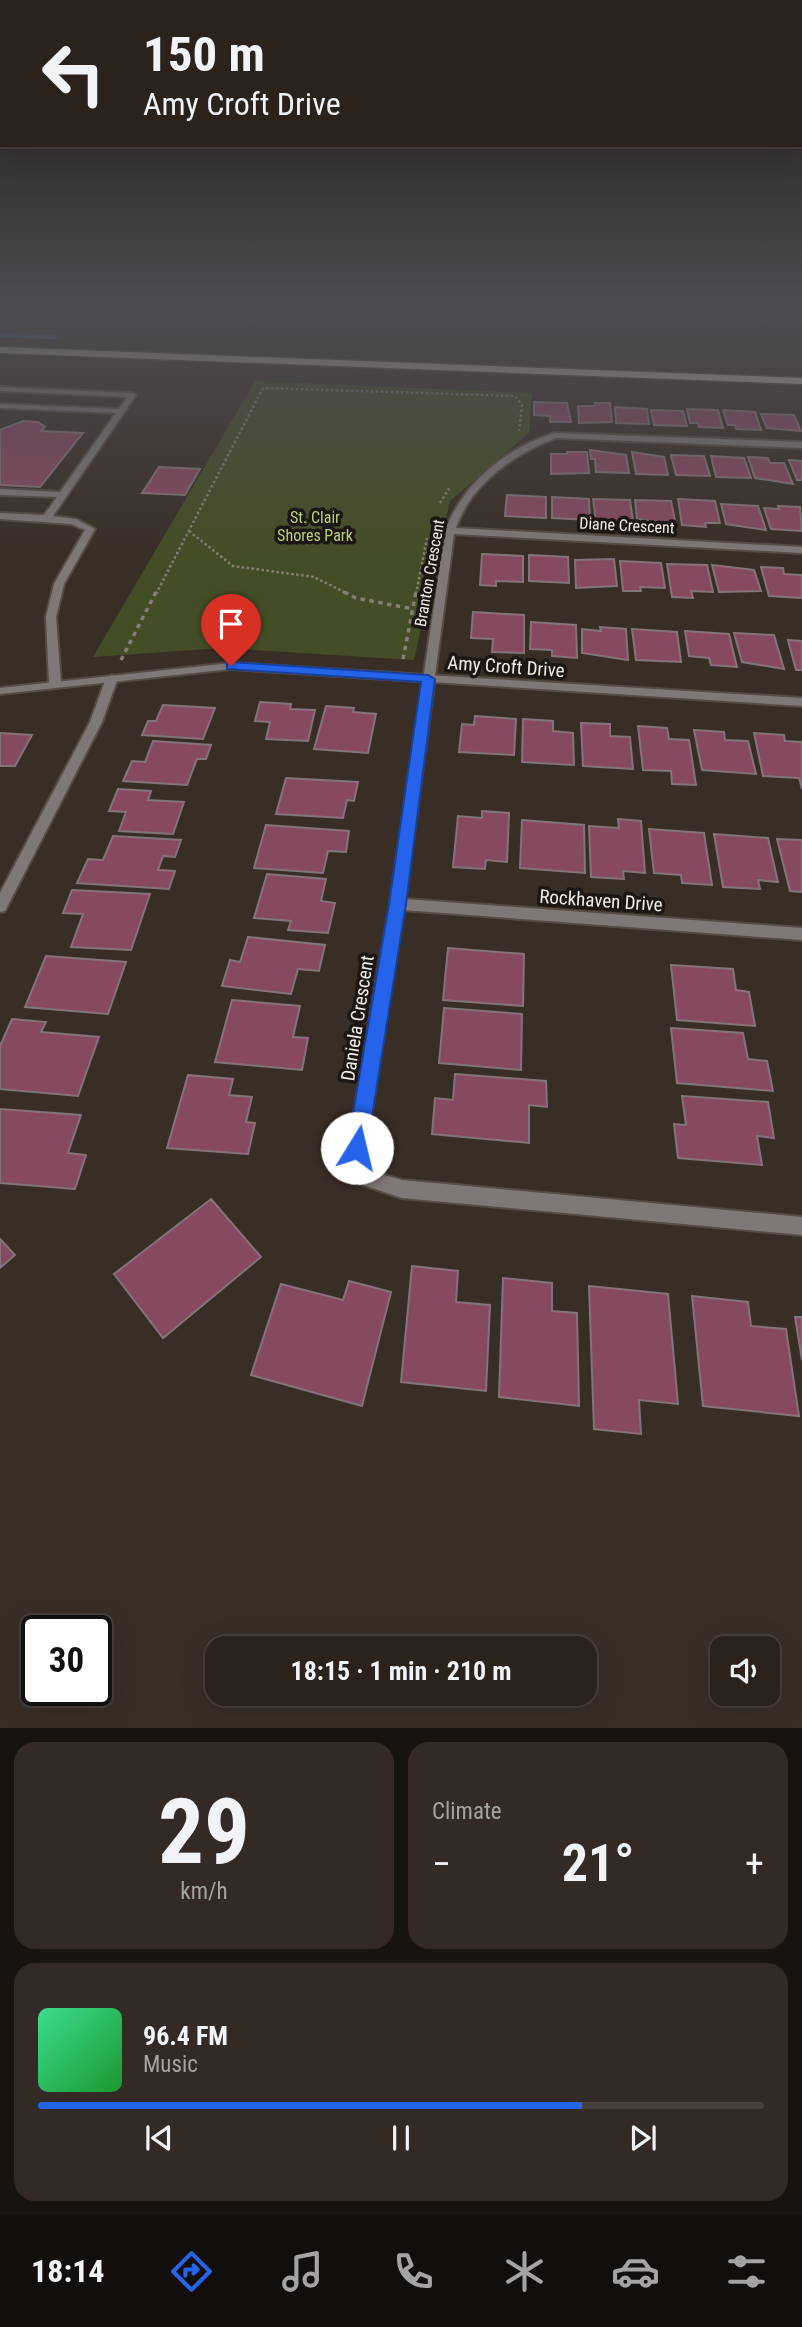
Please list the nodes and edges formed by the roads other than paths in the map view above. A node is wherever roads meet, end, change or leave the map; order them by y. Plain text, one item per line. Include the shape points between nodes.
1 (102, 394) edge
2 (0, 406) edge
3 (121, 411) junction
4 (802, 445) edge
5 (0, 492) edge
6 (63, 495) junction
7 (0, 516) edge
8 (47, 518) junction
9 (450, 531) junction
10 (802, 550) edge
11 (112, 678) junction
12 (428, 679) junction
13 (55, 684) junction
14 (0, 691) edge
15 (802, 702) edge
16 (397, 904) junction
17 (0, 907) edge
18 (802, 934) edge
19 (802, 1226) edge

1 - 3 street via 132,395
2 - 3 street
3 - 6 street
4 - 9 street, Branton Crescent via 555,435 521,450 464,498
5 - 6 street
6 - 8 street
7 - 8 street
8 - 13 street via 73,521 90,529 59,584 51,617
9 - 10 street, Diane Crescent
9 - 12 street, Branton Crescent
11 - 12 street, Amy Croft Drive via 231,666
11 - 13 street, Amy Croft Drive
11 - 17 street via 96,722
12 - 15 street, Amy Croft Drive
12 - 16 street, Daniela Crescent
13 - 14 street, Amy Croft Drive
16 - 18 street, Rockhaven Drive
16 - 19 street, Daniela Crescent via 357,1148 366,1178 402,1189

